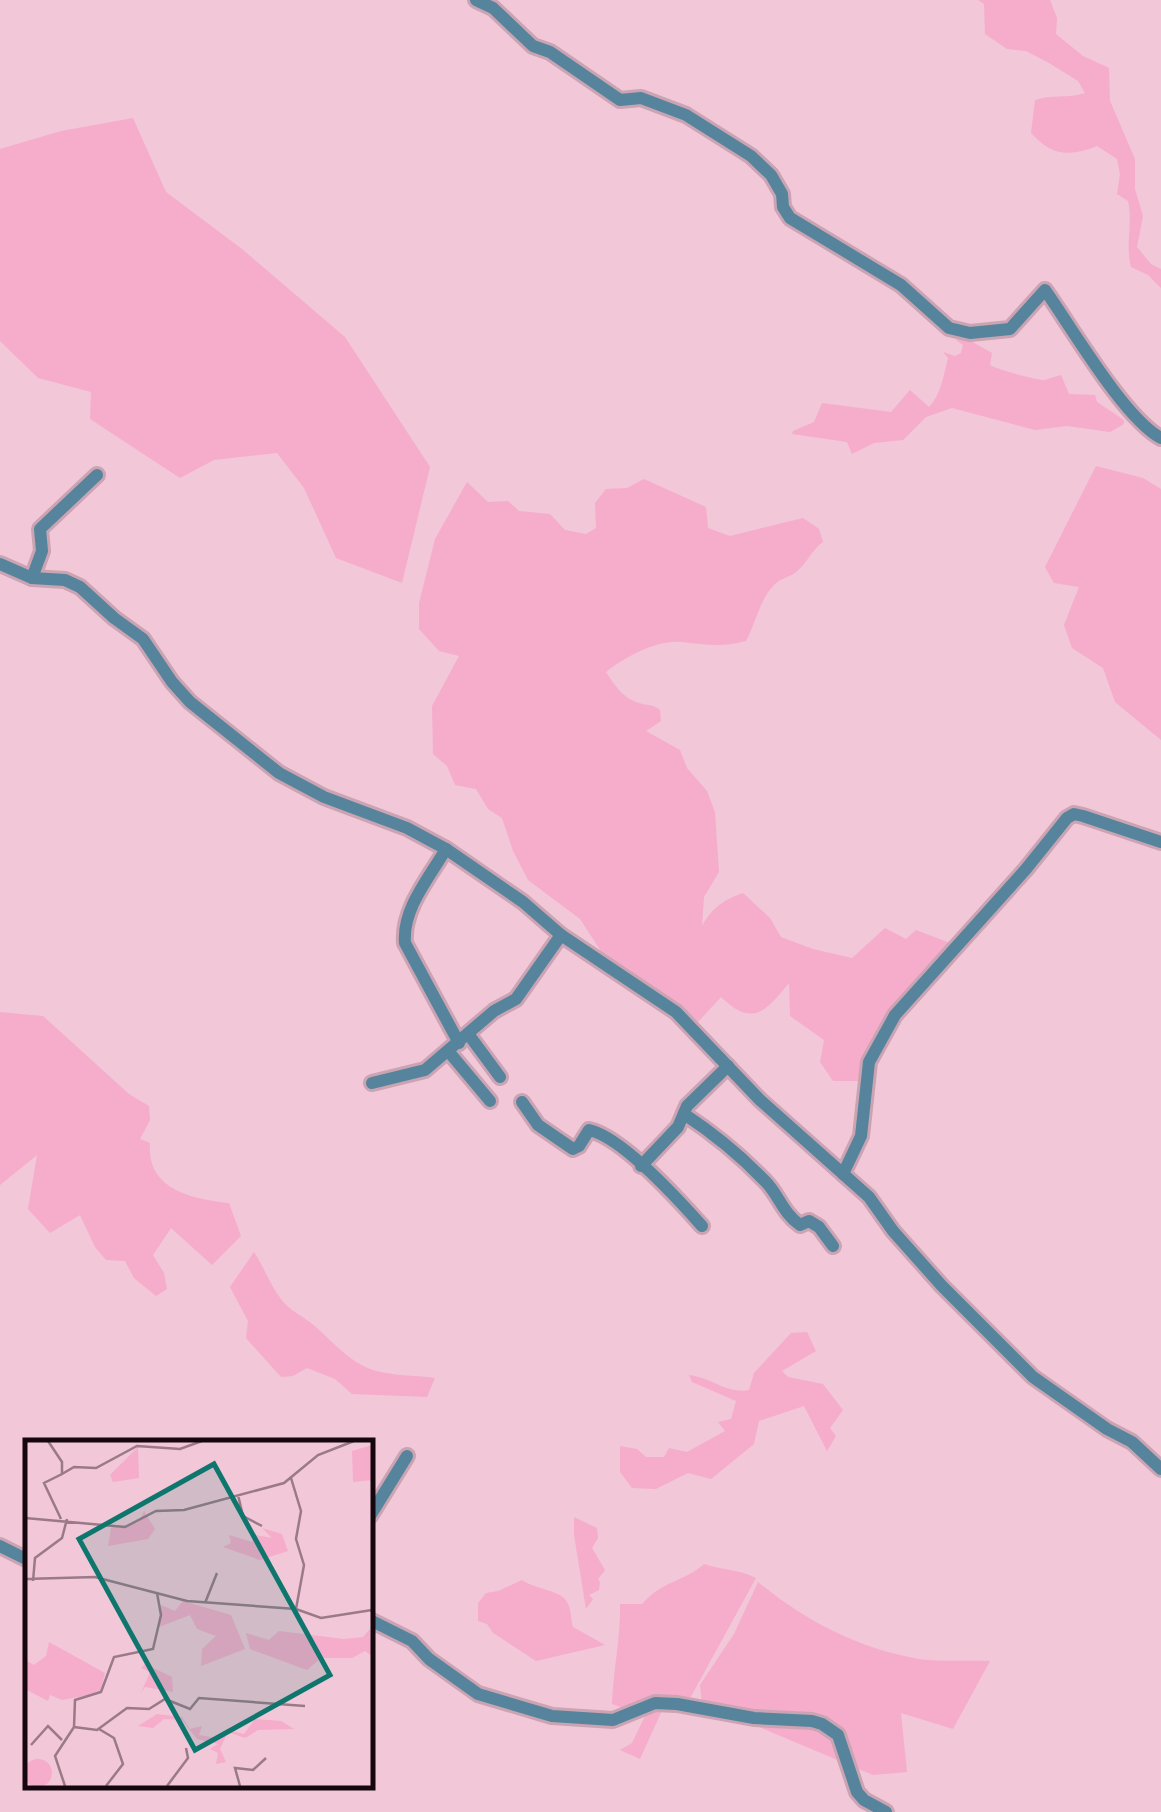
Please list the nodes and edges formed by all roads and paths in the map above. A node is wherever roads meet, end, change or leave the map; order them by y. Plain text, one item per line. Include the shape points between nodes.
1 (476, 0) edge
2 (1161, 438) edge
3 (97, 475) dead end
4 (0, 564) edge
5 (32, 578) junction
6 (1161, 842) edge
7 (446, 849) junction
8 (561, 935) junction
9 (459, 1044) junction
10 (728, 1066) junction
11 (500, 1077) dead end
12 (372, 1083) dead end
13 (490, 1101) dead end
14 (522, 1102) dead end
15 (684, 1114) junction
16 (641, 1166) junction
17 (843, 1174) junction
18 (702, 1226) dead end
19 (833, 1246) dead end
20 (407, 1456) dead end
21 (1161, 1469) edge
22 (372, 1513) edge
23 (0, 1546) edge
24 (25, 1558) edge
25 (372, 1621) edge
26 (886, 1812) edge

1 - 2 street via 533,46 620,100 641,98 686,115 750,156 771,175 790,218 901,285 948,328 970,334 1010,330 1045,290 1126,410
3 - 5 street via 42,527
4 - 5 street
5 - 7 street via 80,587 149,644 190,702 279,772
6 - 17 street via 1071,814 895,1015 869,1062 861,1136
7 - 8 street
7 - 9 street via 410,909 405,944
8 - 9 street via 516,999
8 - 10 street via 676,1012
9 - 11 street
9 - 12 street via 422,1071
9 - 13 street
10 - 15 street
10 - 17 street
14 - 16 street via 540,1128 572,1149 592,1130
15 - 16 street
15 - 19 street via 740,1155 787,1215 817,1226
16 - 18 street
17 - 21 street via 1033,1377
20 - 22 street
23 - 24 street
25 - 26 street via 412,1641 478,1694 552,1716 612,1720 655,1703 822,1724 838,1735 857,1792

